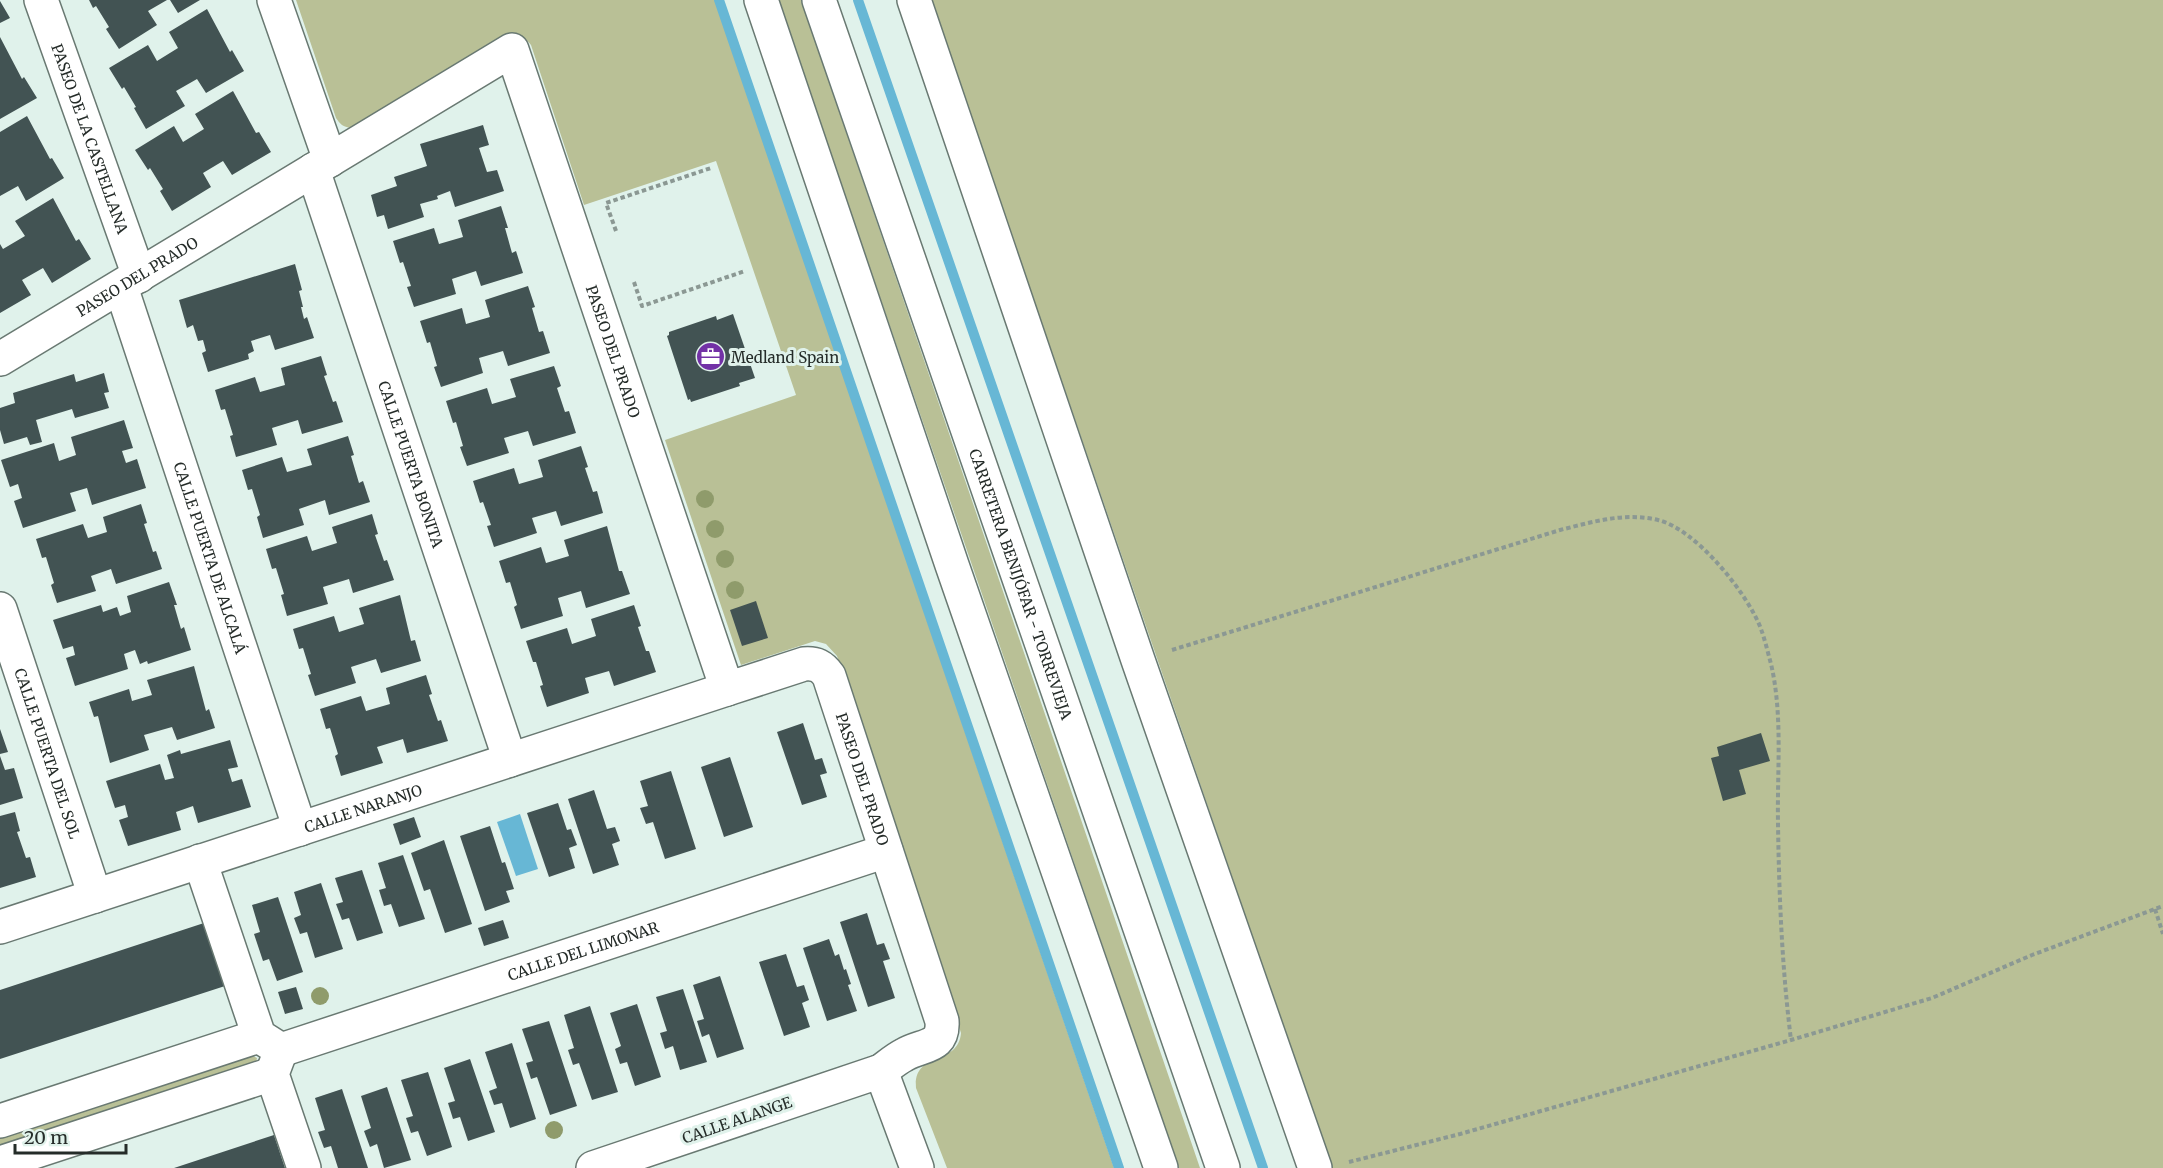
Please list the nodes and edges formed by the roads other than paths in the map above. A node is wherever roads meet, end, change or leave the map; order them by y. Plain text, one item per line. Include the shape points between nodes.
1 (41, 0) edge
2 (274, 0) edge
3 (761, 0) edge
4 (819, 0) edge
5 (914, 0) edge
6 (322, 165) junction
7 (130, 281) junction
8 (0, 360) edge
9 (0, 609) edge
10 (727, 689) junction
11 (510, 760) junction
12 (300, 829) junction
13 (886, 851) junction
14 (201, 861) junction
15 (95, 896) junction
16 (0, 927) edge
17 (271, 1053) junction
18 (881, 1071) junction
19 (0, 1121) edge
20 (0, 1163) edge
21 (304, 1168) edge
22 (593, 1168) edge
23 (917, 1168) edge
24 (1161, 1168) edge
25 (1223, 1168) edge
26 (1315, 1168) edge

1 - 7 street, PASEO DE LA CASTELLANA
2 - 6 street, CALLE PUERTA BONITA
3 - 24 street
4 - 25 street, CARRETERA BENIJÓFAR - TORREVIEJA
5 - 26 street via 1137,660
6 - 7 street, PASEO DEL PRADO
6 - 10 street, PASEO DEL PRADO via 512,50
6 - 11 street, CALLE PUERTA BONITA
7 - 8 street, PASEO DEL PRADO
7 - 12 street, CALLE PUERTA DE ALCALÁ
9 - 15 street, CALLE PUERTA DEL SOL
10 - 11 street, CALLE NARANJO
10 - 13 street, PASEO DEL PRADO via 804,664 814,663 823,668 829,676
11 - 12 street, CALLE NARANJO
12 - 14 street, CALLE NARANJO
13 - 17 street, CALLE DEL LIMONAR
13 - 18 street, PASEO DEL PRADO via 943,1031 938,1040 905,1054
14 - 15 street, CALLE NARANJO
14 - 17 street
15 - 16 street, CALLE NARANJO
17 - 19 street, CALLE DEL LIMONAR
17 - 20 street, CALLE DEL LIMONAR
17 - 21 street
18 - 22 street, CALLE ALANGE
18 - 23 street

